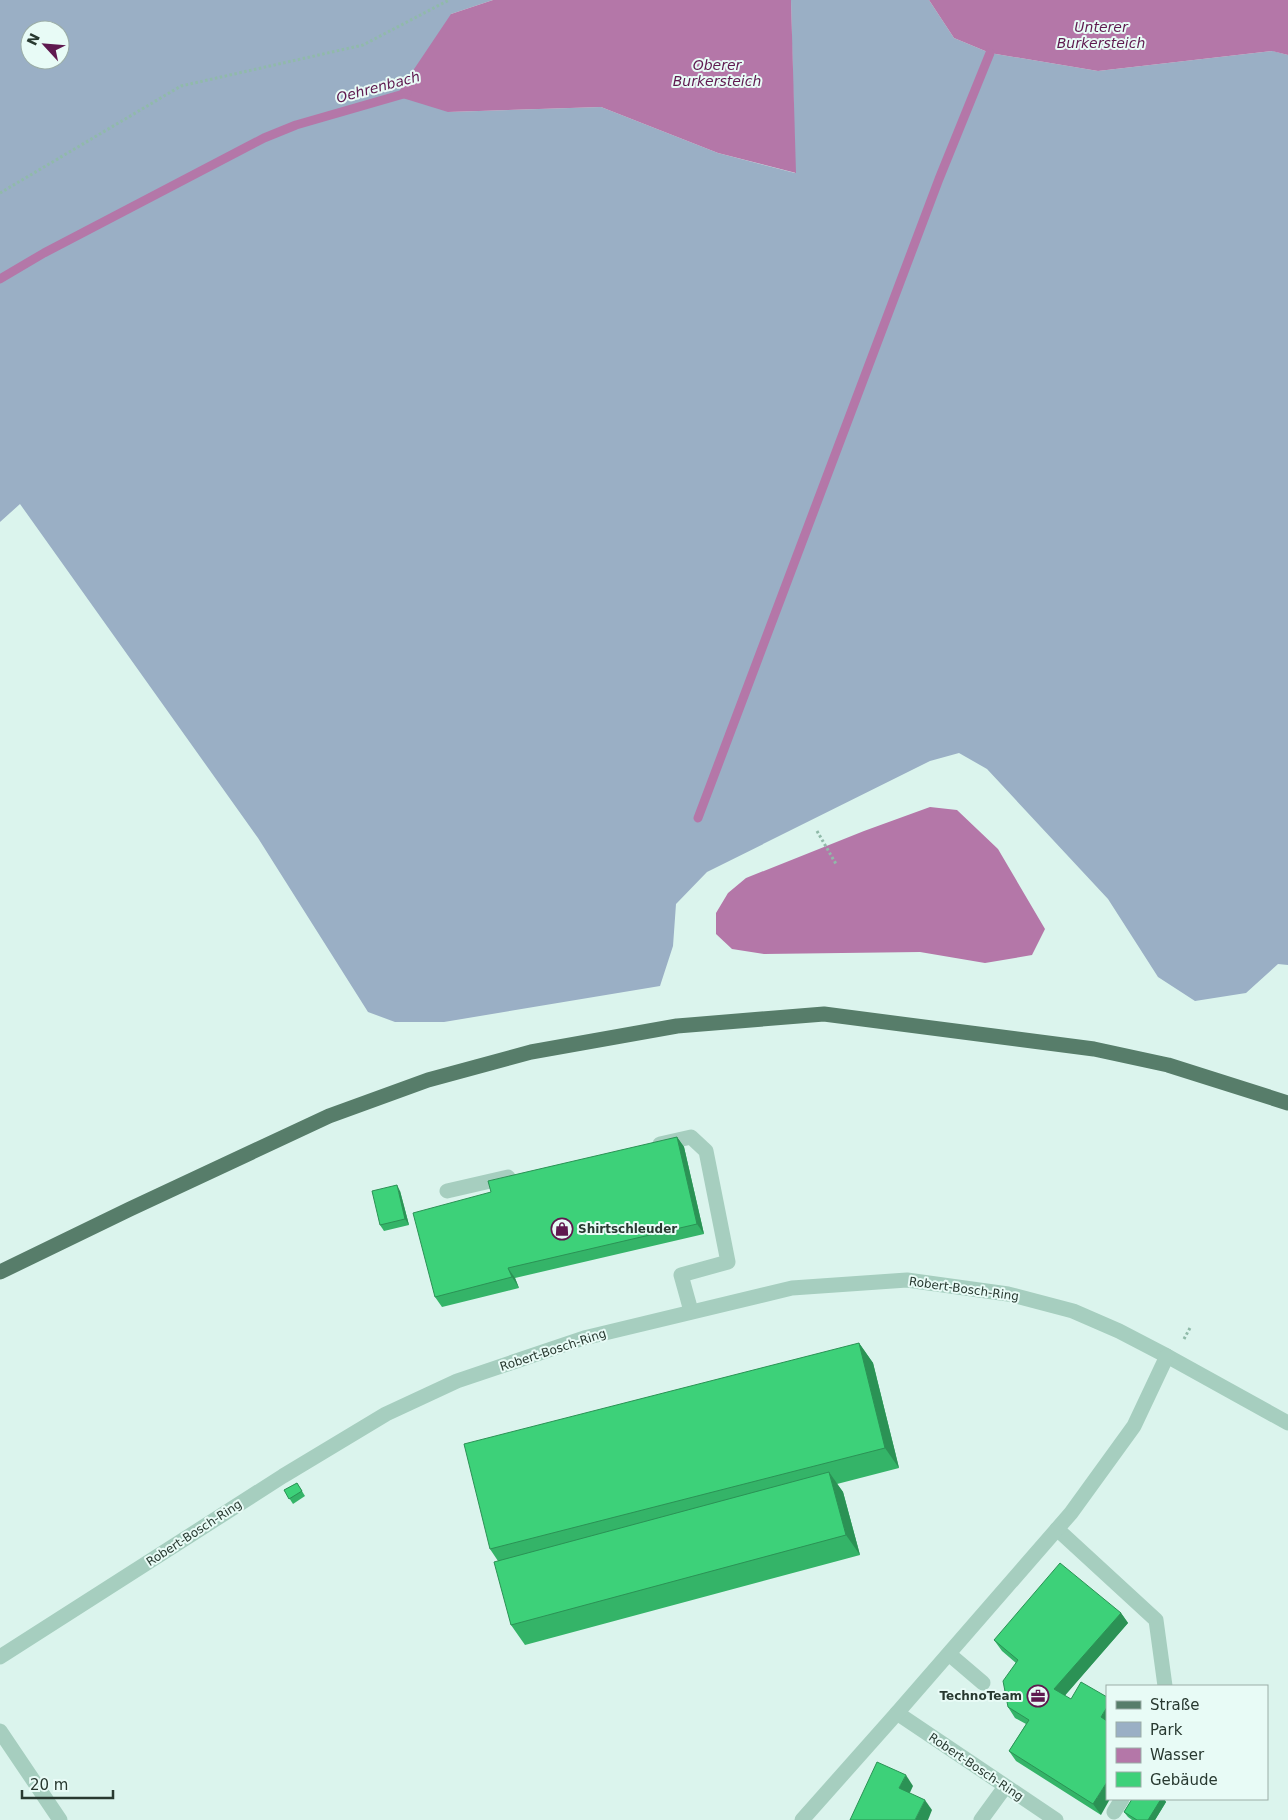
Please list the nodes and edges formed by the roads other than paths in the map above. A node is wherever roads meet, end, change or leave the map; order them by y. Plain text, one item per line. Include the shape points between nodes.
1 (1288, 1103) edge
2 (644, 1147) edge
3 (522, 1174) edge
4 (448, 1191) dead end
5 (0, 1272) edge
6 (691, 1311) junction
7 (1167, 1356) junction
8 (1288, 1423) edge
9 (1057, 1529) junction
10 (949, 1654) junction
11 (0, 1657) edge
12 (983, 1683) dead end
13 (1165, 1685) edge
14 (897, 1713) junction
15 (0, 1731) edge
16 (1005, 1787) junction
17 (1121, 1800) edge
18 (1114, 1812) dead end
19 (60, 1820) edge
20 (802, 1820) edge
21 (980, 1820) edge
22 (1056, 1820) edge

1 - 5 main road via 1168,1065 1094,1049 824,1014 677,1026 532,1052 428,1080 329,1116
2 - 6 street via 691,1137 706,1151 728,1262 681,1275
3 - 4 street
6 - 7 street, Robert-Bosch-Ring via 792,1288 907,1280 1008,1294 1073,1311
6 - 11 street, Robert-Bosch-Ring via 584,1338 456,1381 386,1414
7 - 8 street, Robert-Bosch-Ring
7 - 9 street via 1134,1426
9 - 10 street
9 - 13 street via 1156,1620
10 - 12 street
10 - 14 street
14 - 16 street, Robert-Bosch-Ring
14 - 20 street
15 - 19 street
16 - 21 street
16 - 22 street, Robert-Bosch-Ring
17 - 18 street

